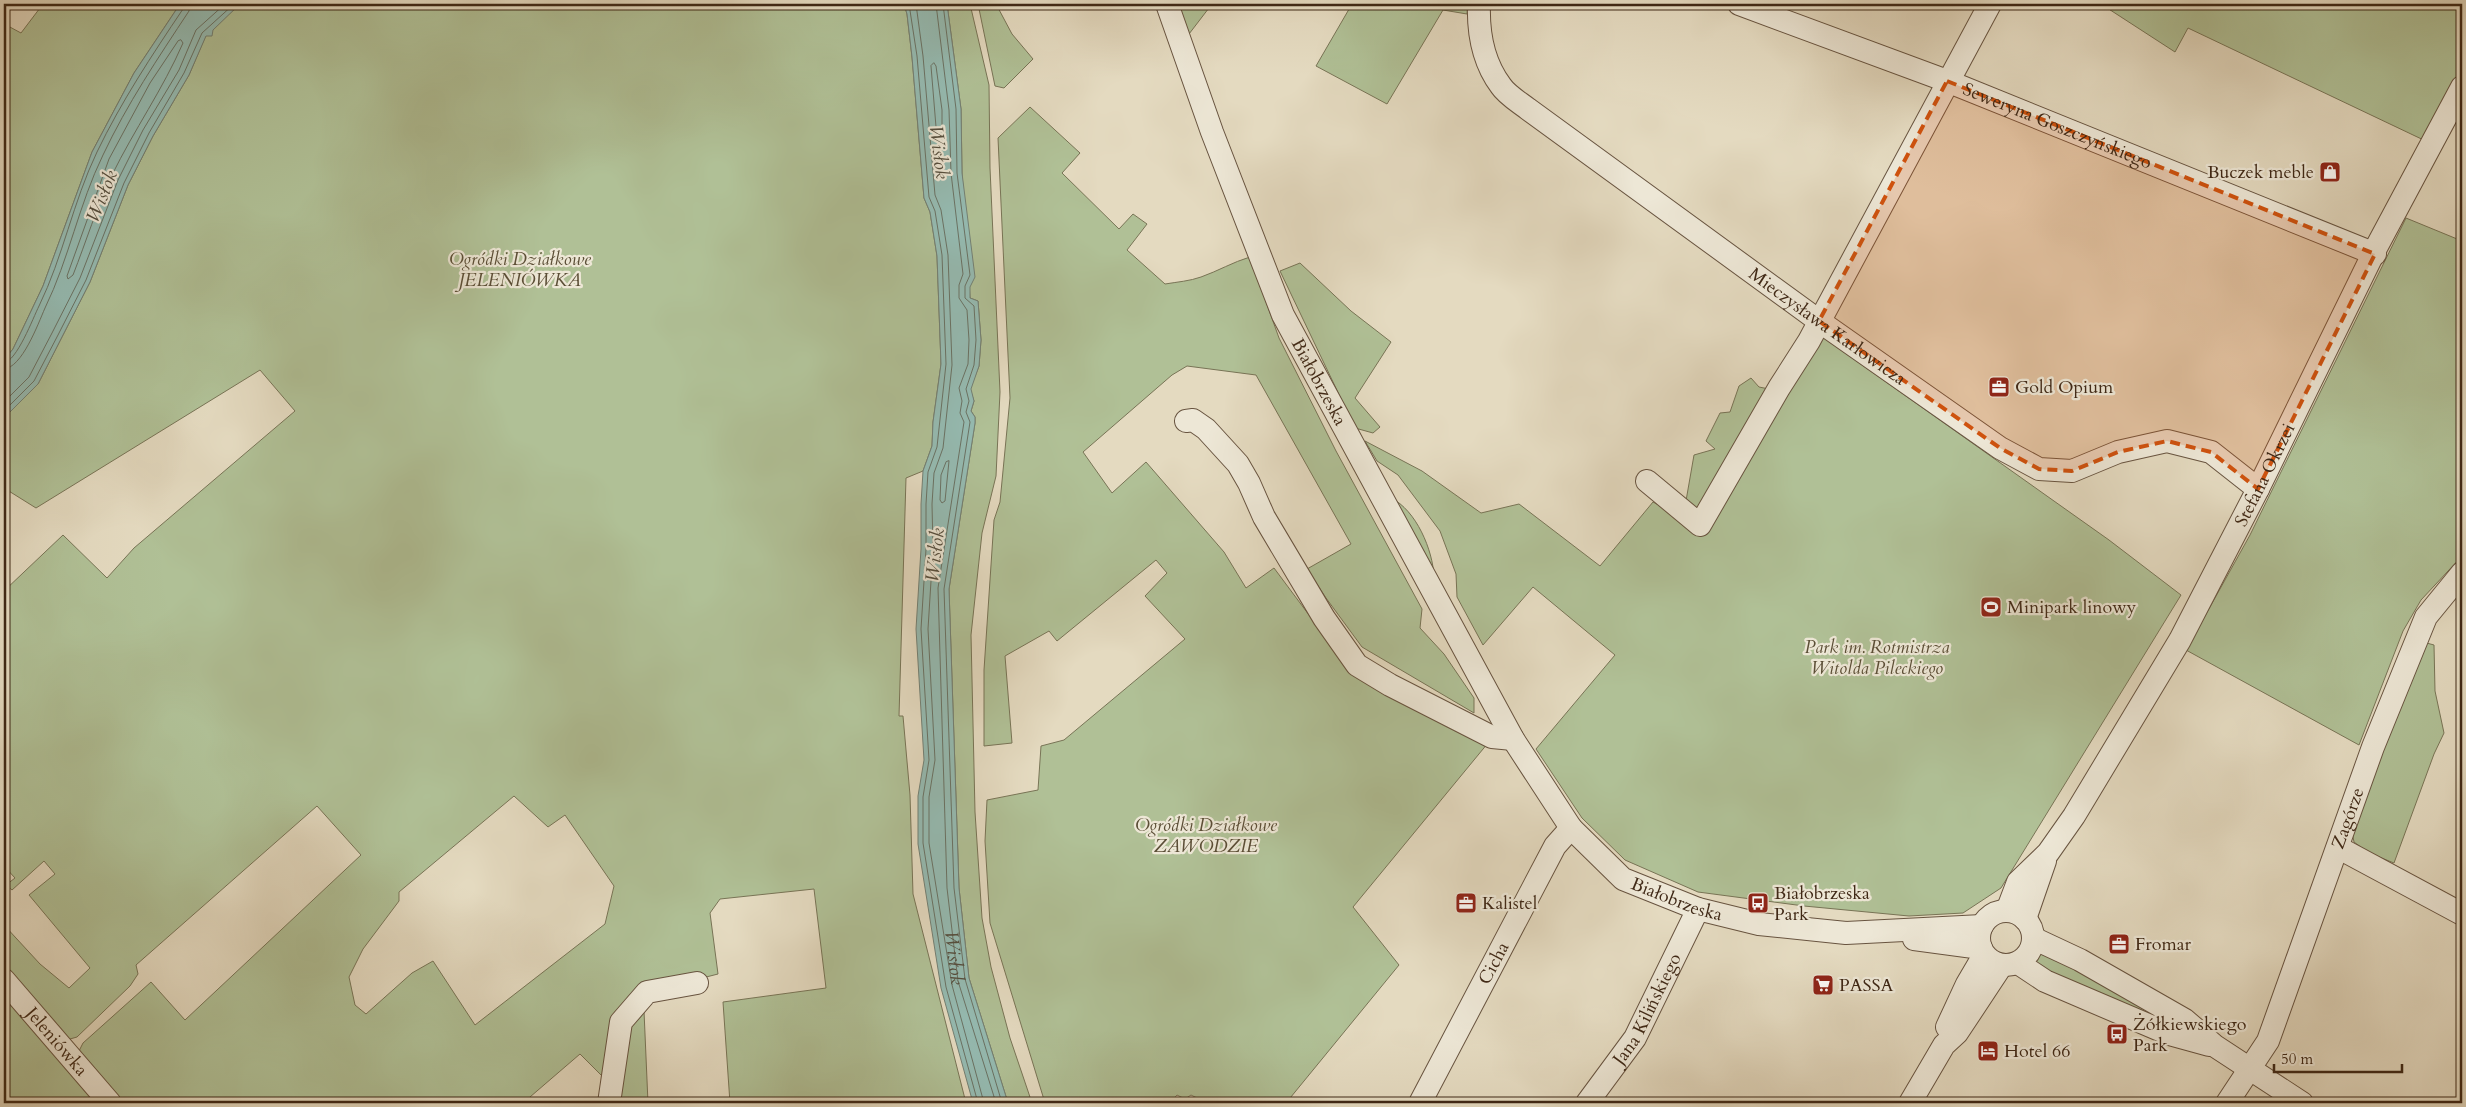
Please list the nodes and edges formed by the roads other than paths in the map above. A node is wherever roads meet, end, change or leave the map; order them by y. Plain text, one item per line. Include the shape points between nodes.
1 (1168, 4) edge
2 (1479, 4) edge
3 (1739, 4) edge
4 (1990, 4) edge
5 (1947, 81) junction
6 (2462, 87) edge
7 (2375, 254) junction
8 (1819, 322) junction
9 (1186, 421) dead end
10 (1647, 481) dead end
11 (2258, 489) junction
12 (2462, 574) edge
13 (1513, 739) junction
14 (1571, 828) junction
15 (2339, 848) junction
16 (1698, 909) junction
17 (2462, 914) edge
18 (2022, 923) junction
19 (1879, 932) junction
20 (1946, 944) junction
21 (1993, 951) junction
22 (4, 980) edge
23 (697, 983) dead end
24 (1967, 984) junction
25 (1944, 1045) junction
26 (2215, 1046) junction
27 (2249, 1070) junction
28 (110, 1103) edge
29 (609, 1103) edge
30 (1420, 1103) edge
31 (1587, 1103) edge
32 (1910, 1103) edge
33 (2227, 1103) edge
34 (2302, 1103) edge

1 - 13 street, Białobrzeska via 1212,132 1283,315
2 - 8 street, Mieczysława Karłowicza via 1482,48 1501,87
3 - 5 street, Seweryna Goszczyńskiego
4 - 5 street
5 - 7 street, Seweryna Goszczyńskiego
5 - 8 street
6 - 7 street, Stefana Okrzei
7 - 11 street, Stefana Okrzei
8 - 10 street via 1700,525
8 - 11 street, Mieczysława Karłowicza via 2000,448 2039,469 2072,472 2118,452 2167,441 2211,452
9 - 13 street via 1193,420 1206,429 1238,464 1264,517 1324,618 1357,665 1492,738
11 - 18 street, Stefana Okrzei via 2180,640 2074,816 2048,853 2018,882
12 - 15 street, Zagórze via 2426,617 2373,747
13 - 14 street, Białobrzeska
14 - 16 street, Białobrzeska via 1622,879
14 - 30 street, Cicha via 1555,846
15 - 17 street
15 - 27 street, Zagórze via 2268,1042
16 - 19 street, Białobrzeska via 1759,924 1803,930
16 - 31 street, Jana Kilińskiego via 1635,1038
18 - 21 street, Stefana Okrzei via 2029,953
18 - 21 street via 1992,915
18 - 26 street via 2185,1020
19 - 20 street, Białobrzeska
19 - 21 street, Białobrzeska
20 - 21 street, Białobrzeska
20 - 24 street via 1960,960 1967,975
21 - 24 street
21 - 25 street via 1957,1033
21 - 26 street via 2044,981 2169,1034
22 - 28 street, Jeleniówka
23 - 29 street via 647,992 621,1022
24 - 25 street via 1946,1030
25 - 32 street
26 - 27 street
27 - 33 street, Zagórze
27 - 34 street

